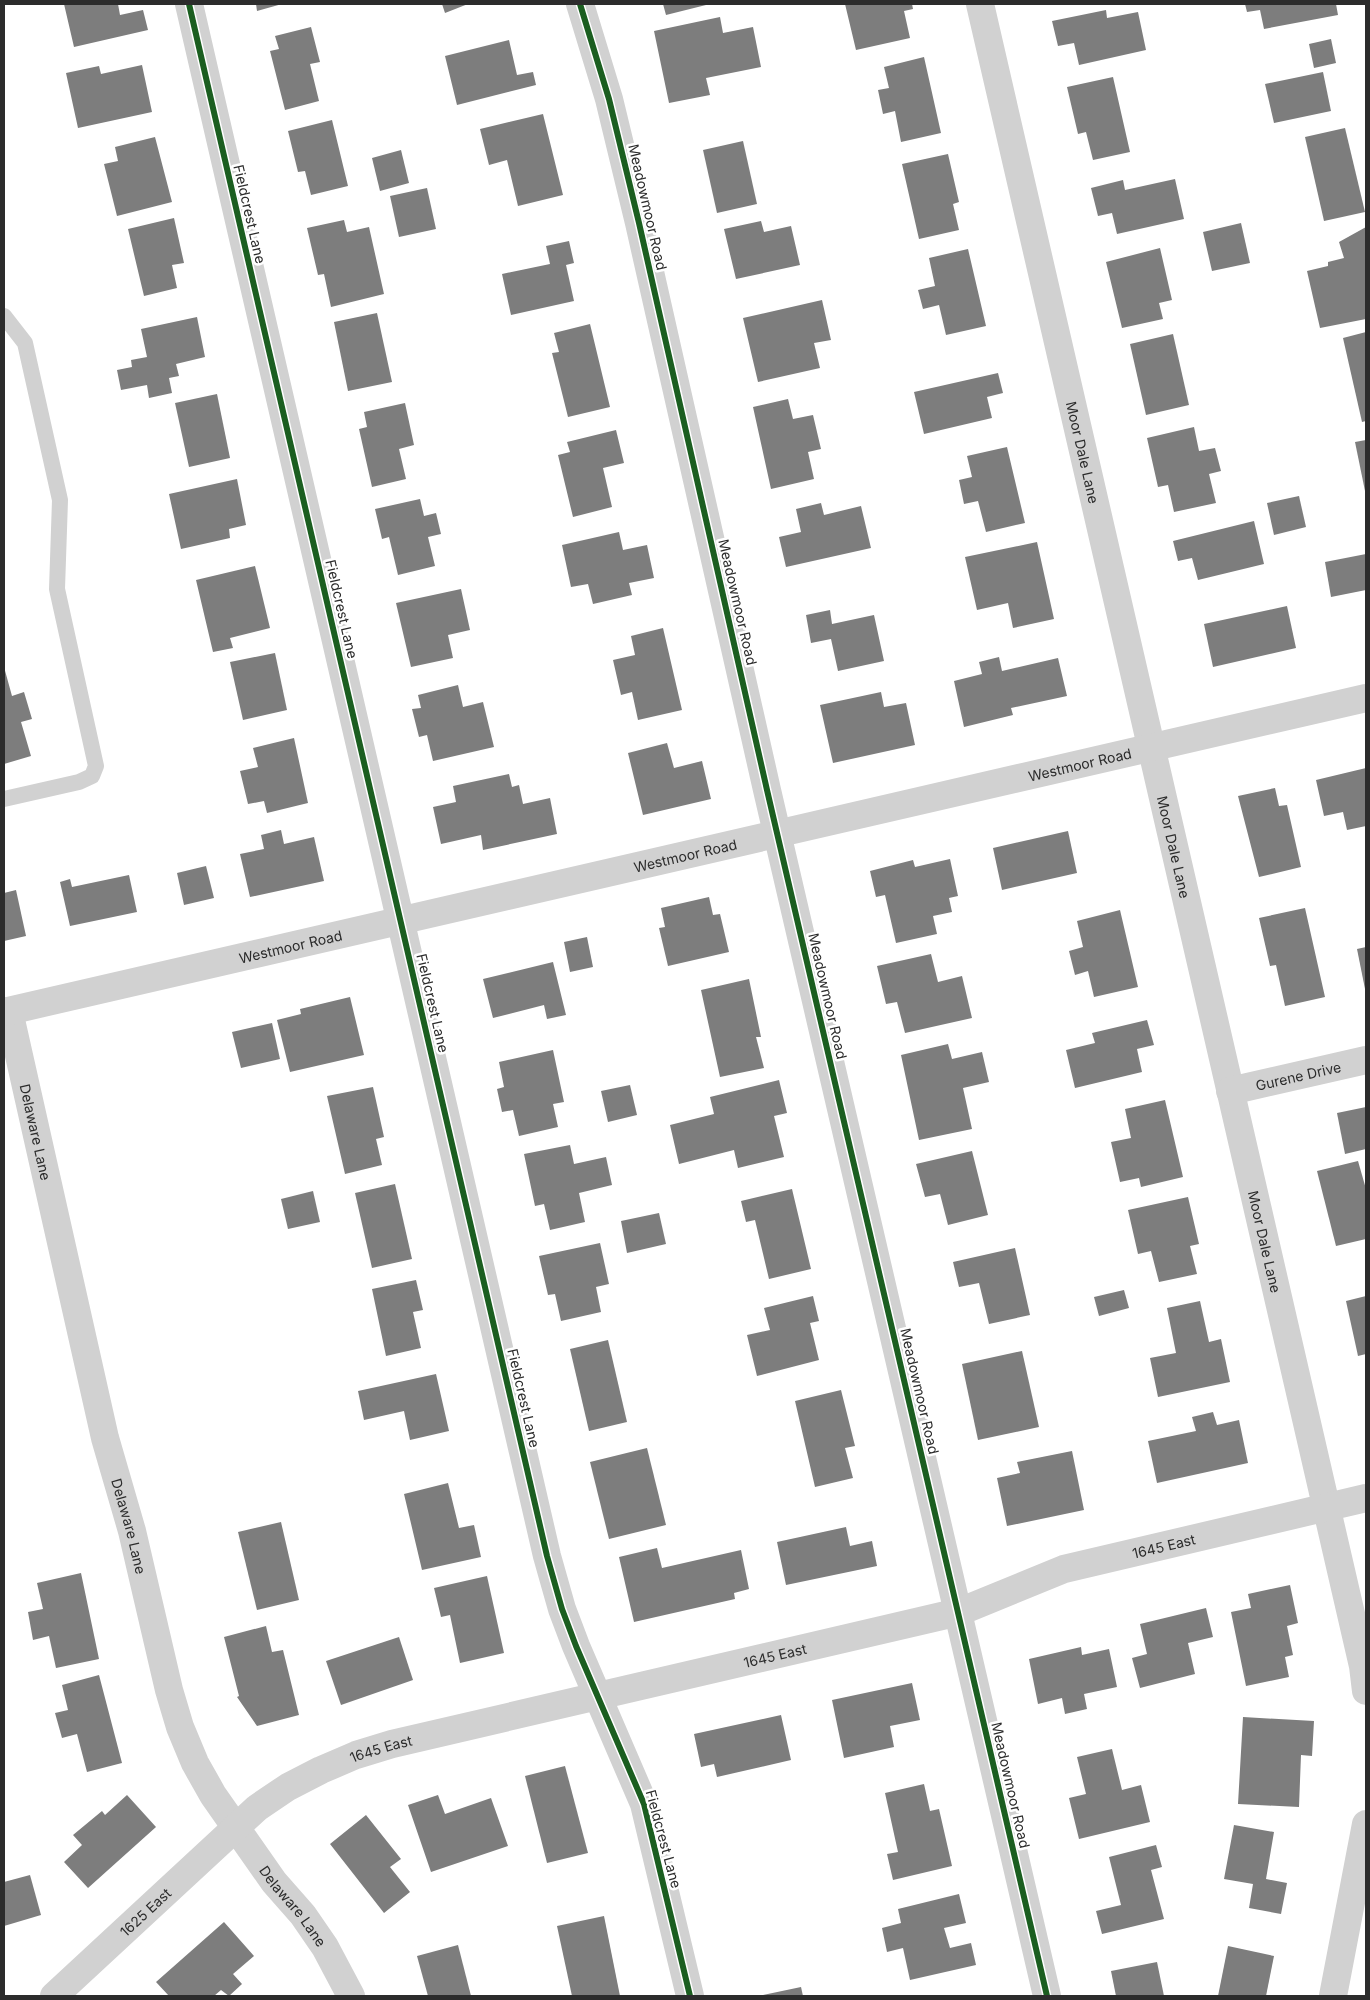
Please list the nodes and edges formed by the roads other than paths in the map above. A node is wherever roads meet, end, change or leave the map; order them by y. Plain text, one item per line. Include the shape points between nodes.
1 (189, 4) edge
2 (580, 4) edge
3 (980, 4) edge
4 (4, 316) edge
5 (1366, 698) edge
6 (1151, 748) junction
7 (4, 799) edge
8 (777, 834) junction
9 (402, 921) junction
10 (6, 1011) edge
11 (1366, 1060) edge
12 (1230, 1091) junction
13 (1366, 1498) edge
14 (1326, 1507) junction
15 (959, 1612) junction
16 (1366, 1691) edge
17 (597, 1695) junction
18 (1366, 1824) edge
19 (235, 1828) junction
20 (54, 1996) edge
21 (351, 1996) edge
22 (690, 1996) edge
23 (1047, 1996) edge
24 (1333, 1996) edge

1 - 9 street, Fieldcrest Lane
2 - 8 street, Meadowmoor Road via 609,99 639,223
3 - 6 street, Moor Dale Lane
4 - 7 lane via 25,343 60,500 58,589 96,766 92,776 79,782
5 - 6 street, Westmoor Road
6 - 8 street, Westmoor Road
6 - 12 street, Moor Dale Lane
8 - 9 street, Westmoor Road
8 - 15 street, Meadowmoor Road
9 - 10 street, Westmoor Road
9 - 17 street, Fieldcrest Lane via 547,1556 562,1609
10 - 19 street, Delaware Lane via 105,1438 132,1531 169,1690 195,1763
11 - 12 street, Gurene Drive
12 - 14 street, Moor Dale Lane
13 - 14 street, 1645 East
14 - 15 street, 1645 East via 1064,1569
14 - 16 street, Moor Dale Lane
15 - 17 street, 1645 East
15 - 23 street, Meadowmoor Road
17 - 19 street, 1645 East via 356,1755 288,1787
17 - 22 street, Fieldcrest Lane via 644,1804
18 - 24 street
19 - 20 street, 1625 East
19 - 21 street, Delaware Lane via 325,1947

